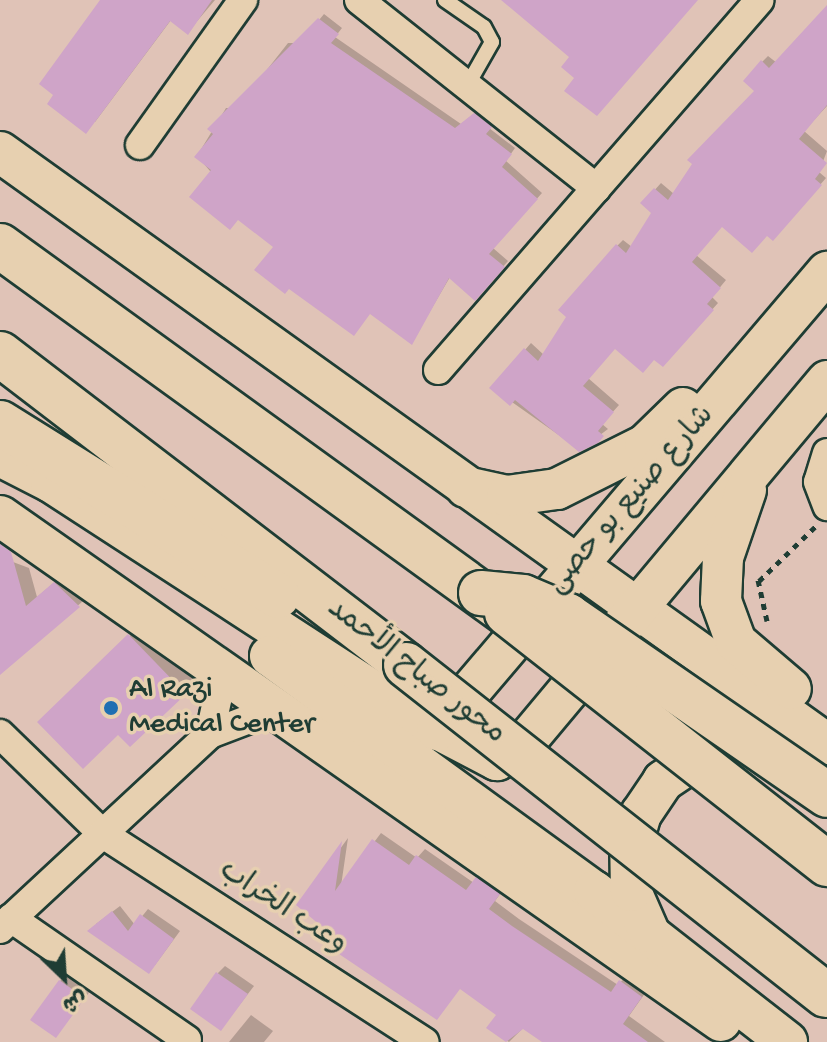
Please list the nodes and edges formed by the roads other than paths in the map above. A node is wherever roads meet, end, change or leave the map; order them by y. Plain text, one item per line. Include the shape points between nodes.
1 (243, 0) edge
2 (445, 0) edge
3 (760, 0) edge
4 (365, 2) edge
5 (467, 86) junction
6 (140, 145) dead end
7 (0, 152) edge
8 (596, 188) junction
9 (0, 246) edge
10 (827, 247) edge
11 (827, 272) edge
12 (0, 354) edge
13 (438, 370) dead end
14 (827, 381) edge
15 (0, 423) edge
16 (827, 453) edge
17 (0, 456) edge
18 (759, 460) junction
19 (0, 469) edge
20 (461, 486) junction
21 (827, 506) edge
22 (5, 523) edge
23 (575, 569) junction
24 (481, 593) junction
25 (632, 610) junction
26 (341, 615) junction
27 (206, 654) junction
28 (281, 707) junction
29 (827, 715) edge
30 (437, 730) junction
31 (0, 734) edge
32 (210, 734) junction
33 (827, 744) edge
34 (827, 765) edge
35 (426, 768) junction
36 (827, 795) edge
37 (103, 834) junction
38 (827, 864) edge
39 (5, 923) edge
40 (649, 932) junction
41 (827, 995) edge
42 (187, 1040) dead end
43 (425, 1042) edge
44 (746, 1042) edge
45 (787, 1042) edge

1 - 6 street
2 - 5 lane via 484,27 492,42
3 - 8 street
4 - 5 street
5 - 8 street
7 - 20 street
8 - 13 street
9 - 24 highway
10 - 20 street via 645,445 532,495
11 - 23 street, شارع صنيع بو حصى
12 - 26 highway, محور صباح الأحمد
14 - 18 street
15 - 26 highway via 293,604
16 - 21 street via 818,482
17 - 30 street via 51,482
18 - 25 street
18 - 29 street via 723,557 725,621 757,664
19 - 35 street
20 - 23 street
22 - 27 street
23 - 25 street
23 - 30 street, شارع صنيع بو حصى
24 - 36 highway, bridge via 523,597 568,616
24 - 38 highway, bridge
25 - 30 street via 513,754 485,757
25 - 33 street
26 - 41 highway, محور صباح الأحمد, bridge
27 - 28 street
27 - 32 street via 218,696
28 - 32 street
28 - 44 street
30 - 35 street, شارع صنيع بو حصى
31 - 37 street, وعب الخراب
32 - 37 street
34 - 40 street via 747,740 725,741 663,781 641,814 630,852 631,891
35 - 40 street
37 - 39 street
37 - 43 street, وعب الخراب
39 - 42 street
40 - 45 street

